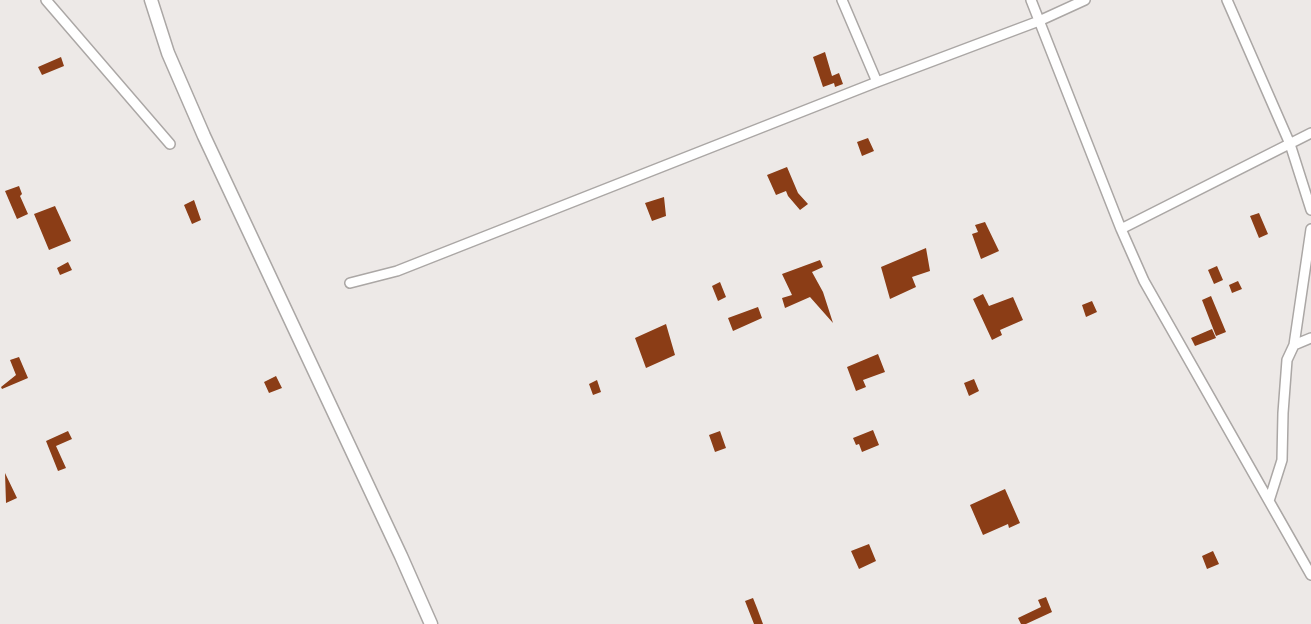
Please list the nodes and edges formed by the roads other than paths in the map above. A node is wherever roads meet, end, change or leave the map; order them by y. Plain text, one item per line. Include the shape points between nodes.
1 (46, 0) edge
2 (151, 0) edge
3 (842, 0) edge
4 (1030, 0) edge
5 (1085, 0) edge
6 (1227, 0) edge
7 (1039, 21) junction
8 (877, 82) junction
9 (1311, 133) edge
10 (170, 144) dead end
11 (1290, 144) junction
12 (1311, 210) edge
13 (1121, 229) junction
14 (1311, 229) edge
15 (350, 283) dead end
16 (1311, 338) edge
17 (1294, 345) junction
18 (1269, 501) junction
19 (1311, 575) edge
20 (431, 624) edge

1 - 10 street
2 - 20 main road via 168,53 204,136
3 - 8 street
4 - 7 street
5 - 7 street
6 - 11 street
7 - 8 street
7 - 13 street
8 - 15 street via 398,271
9 - 11 street
11 - 12 street
11 - 13 street
13 - 18 street via 1144,281
14 - 17 street
16 - 17 street
17 - 18 street via 1287,360 1282,460
18 - 19 street

